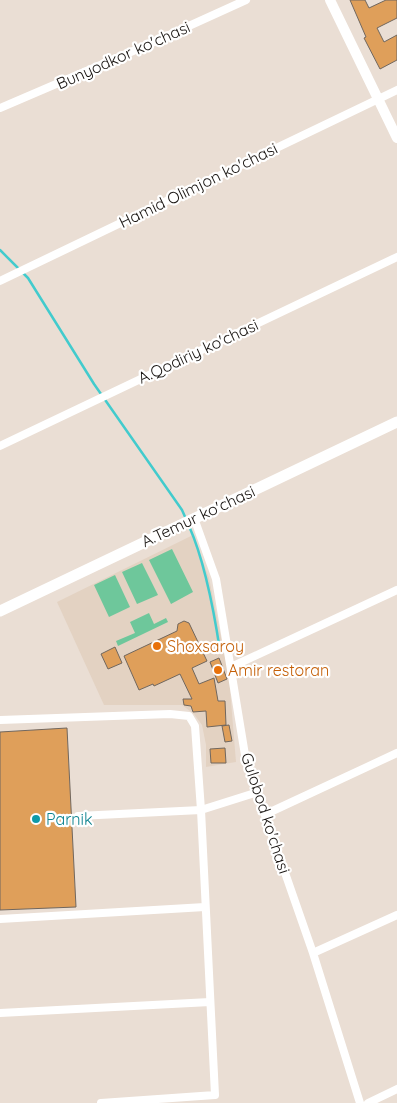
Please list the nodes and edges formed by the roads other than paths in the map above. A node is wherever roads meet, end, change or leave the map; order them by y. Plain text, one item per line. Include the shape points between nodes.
1 (246, 0) edge
2 (330, 0) edge
3 (397, 90) edge
4 (378, 98) junction
5 (0, 108) edge
6 (397, 138) edge
7 (397, 257) edge
8 (0, 281) edge
9 (397, 422) edge
10 (0, 446) edge
11 (194, 518) junction
12 (397, 590) edge
13 (0, 611) edge
14 (231, 667) junction
15 (0, 720) edge
16 (397, 753) edge
17 (258, 792) junction
18 (201, 810) junction
19 (266, 814) junction
20 (78, 816) dead end
21 (206, 907) junction
22 (397, 914) edge
23 (0, 919) edge
24 (313, 952) junction
25 (210, 1002) junction
26 (0, 1013) edge
27 (397, 1089) edge
28 (101, 1103) edge
29 (360, 1103) edge
30 (368, 1103) edge

1 - 5 street, Bunyodkor ko'chasi
2 - 4 street
3 - 4 street, Hamid Olimjon ko'chasi
4 - 6 street
4 - 8 street, Hamid Olimjon ko'chasi
7 - 10 street, A.Qodiriy ko'chasi
9 - 11 main road, A.Temur ko'chasi
11 - 13 main road, A.Temur ko'chasi
11 - 14 street, Gulobod ko'chasi via 216,579
12 - 14 street
14 - 17 street, Gulobod ko'chasi via 246,762
15 - 18 street via 189,716 195,726
16 - 19 street
17 - 18 street
17 - 19 street, Gulobod ko'chasi
18 - 20 street
18 - 21 street
19 - 24 street, Gulobod ko'chasi
21 - 23 street
21 - 25 street
22 - 24 street
24 - 29 street, Gulobod ko'chasi
25 - 26 street
25 - 28 street via 215,1095
27 - 30 street

